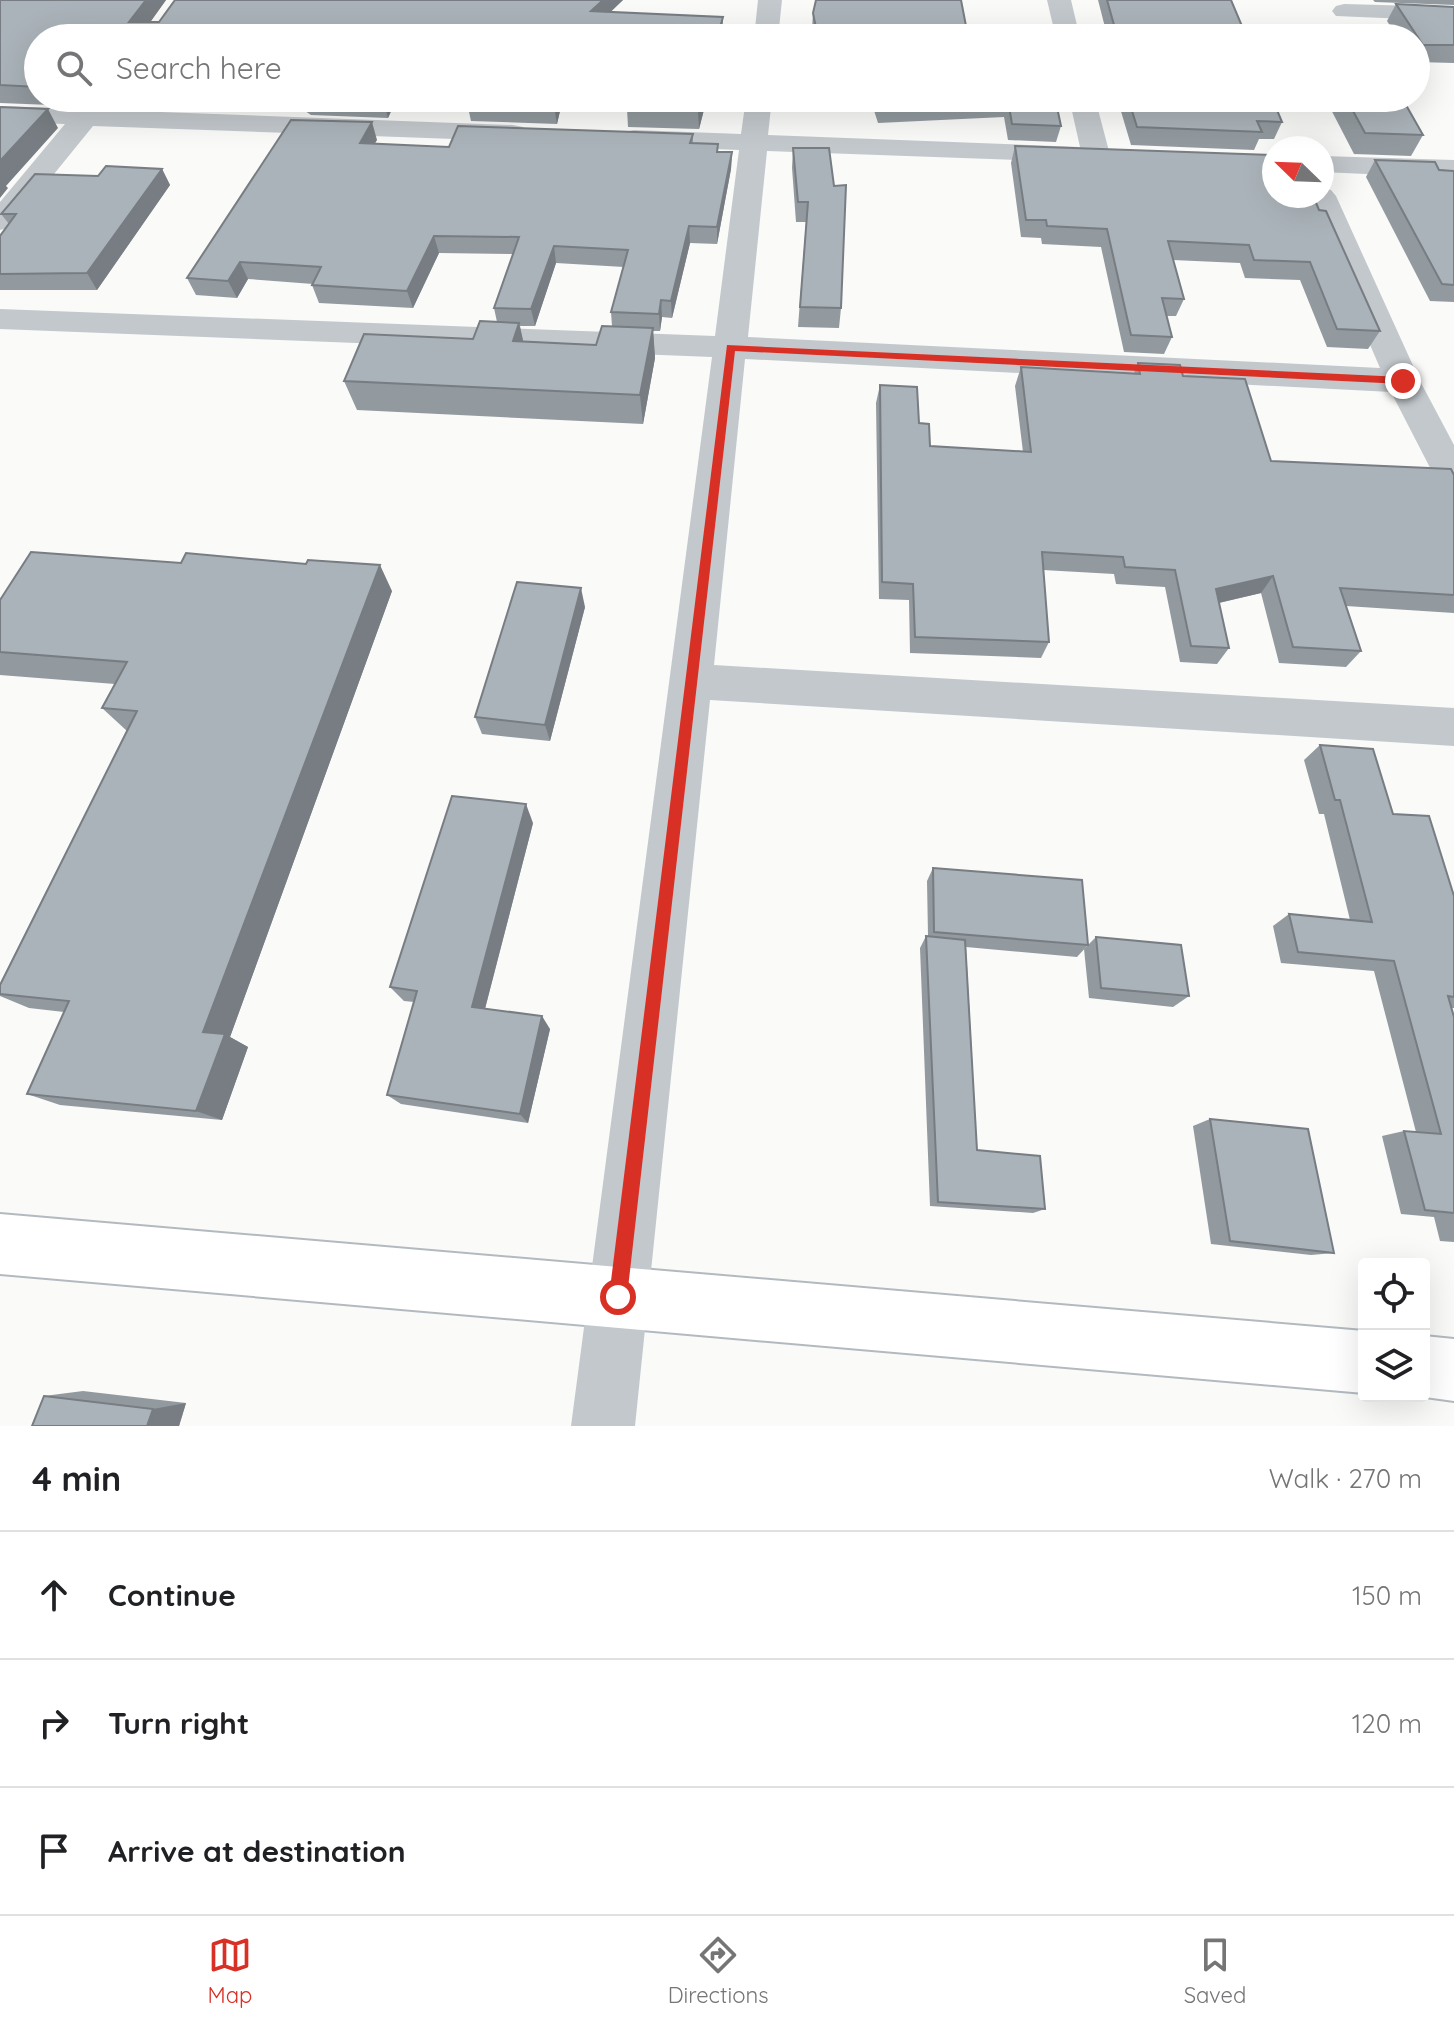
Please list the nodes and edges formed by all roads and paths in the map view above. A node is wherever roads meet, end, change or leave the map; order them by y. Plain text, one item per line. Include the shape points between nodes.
1 (770, 0) edge
2 (1059, 0) edge
3 (1341, 6) edge
4 (1454, 14) edge
5 (767, 24) edge
6 (1065, 24) edge
7 (1352, 24) edge
8 (31, 112) edge
9 (90, 112) edge
10 (160, 112) edge
11 (757, 112) edge
12 (1085, 112) edge
13 (0, 114) edge
14 (547, 135) edge
15 (611, 137) edge
16 (754, 142) junction
17 (1096, 155) junction
18 (1125, 156) edge
19 (1439, 161) edge
20 (1334, 164) edge
21 (1326, 208) edge
22 (0, 221) edge
23 (0, 319) edge
24 (730, 347) junction
25 (1403, 381) junction
26 (1454, 480) edge
27 (690, 681) junction
28 (1454, 727) edge
29 (0, 1244) edge
30 (618, 1297) junction
31 (1358, 1361) edge
32 (1430, 1368) edge
33 (1454, 1370) edge
34 (603, 1426) edge

1 - 5 street
2 - 6 street
3 - 4 street
3 - 7 street
8 - 13 street
9 - 22 street
10 - 14 street
11 - 16 street
12 - 17 street
15 - 16 street
16 - 17 street
16 - 24 street
17 - 18 street
19 - 20 street
21 - 25 street
23 - 24 street
24 - 25 street
24 - 27 street
25 - 26 street
27 - 28 street
27 - 30 street
29 - 30 street
30 - 31 street
30 - 34 street
32 - 33 street

